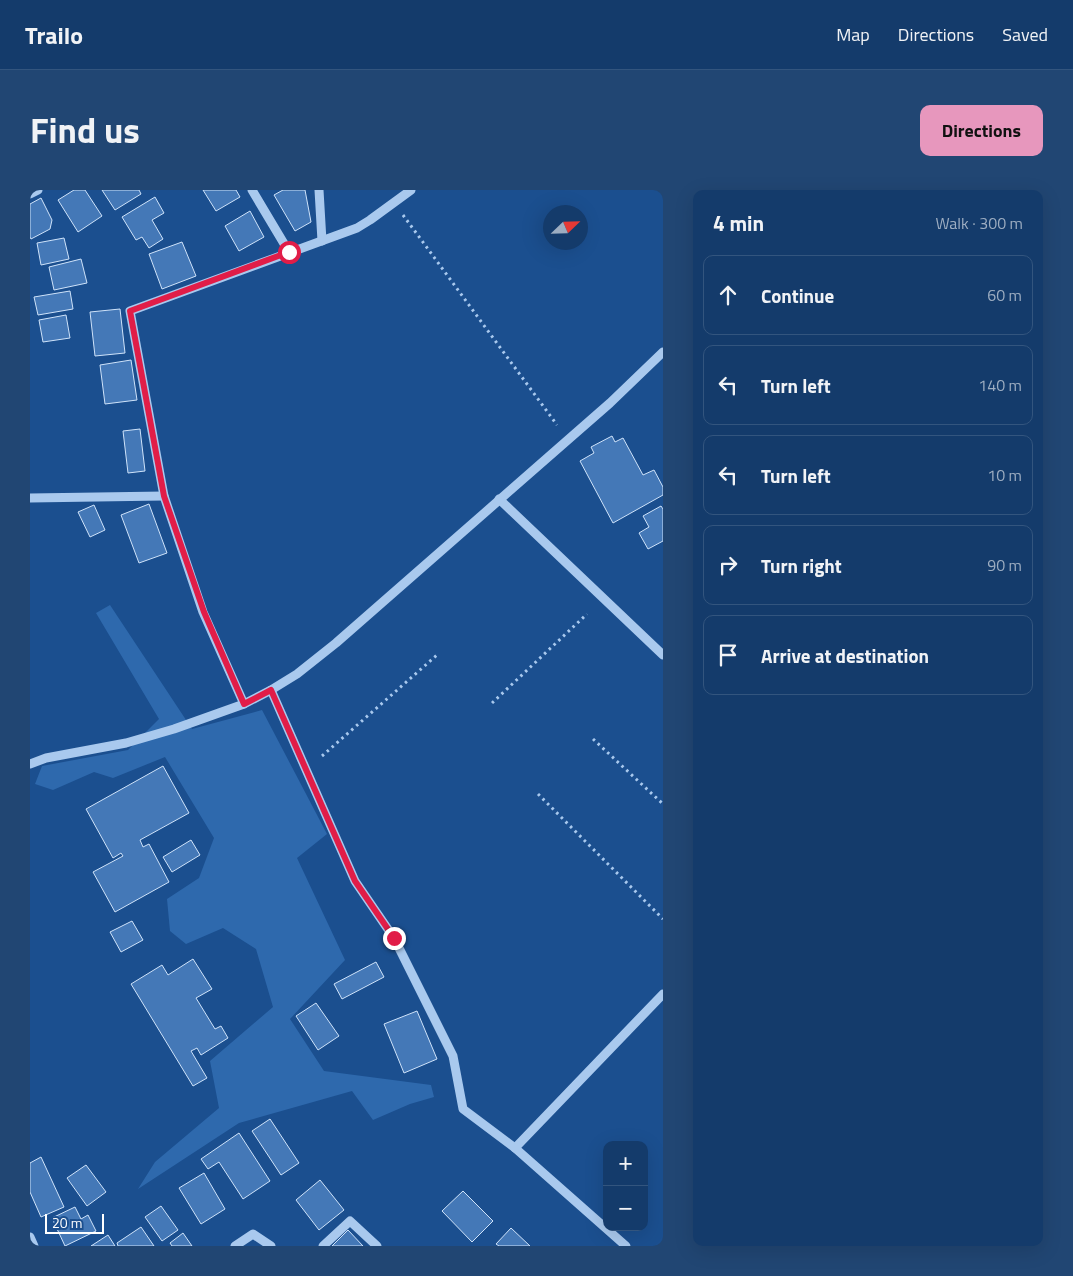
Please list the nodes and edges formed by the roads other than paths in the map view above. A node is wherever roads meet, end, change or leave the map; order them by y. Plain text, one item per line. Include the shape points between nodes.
1 (38, 190) edge
2 (252, 190) edge
3 (320, 190) edge
4 (411, 190) edge
5 (30, 194) edge
6 (322, 241) junction
7 (289, 252) junction
8 (663, 352) edge
9 (164, 496) junction
10 (30, 498) edge
11 (499, 499) junction
12 (663, 655) edge
13 (271, 690) junction
14 (244, 704) junction
15 (30, 764) edge
16 (663, 994) edge
17 (515, 1148) junction
18 (30, 1237) edge
19 (34, 1246) edge
20 (236, 1246) edge
21 (271, 1246) edge
22 (323, 1246) edge
23 (377, 1246) edge
24 (626, 1246) edge

1 - 5 street
2 - 7 street
3 - 6 street
4 - 6 street via 357,228
6 - 7 street
7 - 9 street via 130,311
8 - 11 street via 610,403
9 - 10 street
9 - 14 street via 204,612
11 - 12 street
11 - 13 street via 336,643
13 - 14 street
13 - 17 street via 355,881 394,938 453,1056 463,1109
14 - 15 street via 126,743
16 - 17 street
17 - 24 street
18 - 19 street
20 - 21 street via 253,1234
22 - 23 street via 350,1221

